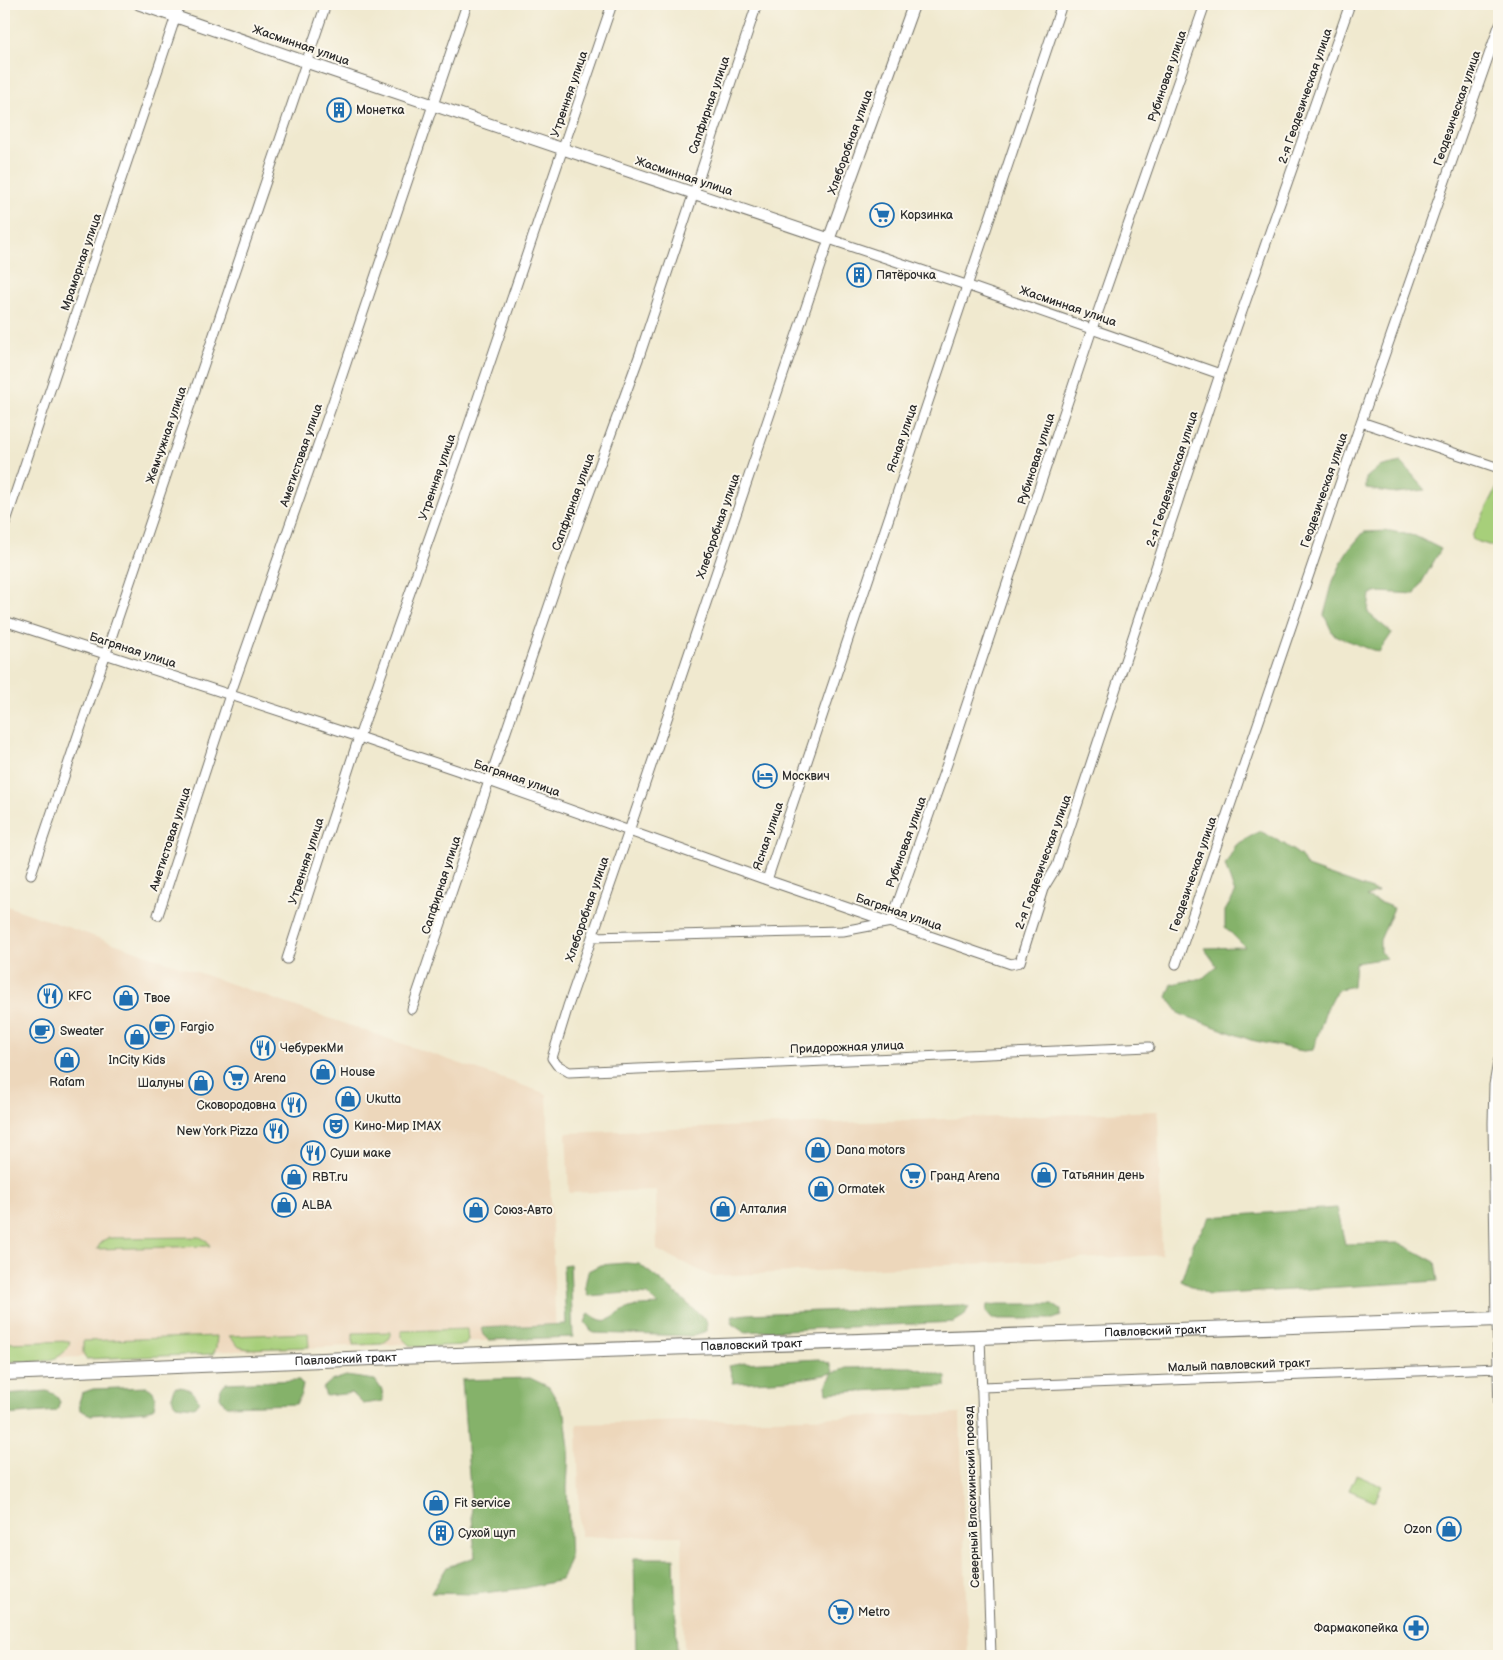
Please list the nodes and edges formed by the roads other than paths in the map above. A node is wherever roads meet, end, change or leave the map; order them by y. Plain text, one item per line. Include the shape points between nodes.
1 (139, 4) edge
2 (180, 4) edge
3 (326, 4) edge
4 (468, 4) edge
5 (612, 4) edge
6 (757, 4) edge
7 (914, 4) edge
8 (1062, 4) edge
9 (1205, 4) edge
10 (1350, 4) edge
11 (175, 16) junction
12 (1499, 26) edge
13 (306, 62) junction
14 (433, 105) junction
15 (563, 150) junction
16 (693, 193) junction
17 (828, 239) junction
18 (966, 285) junction
19 (1092, 329) junction
20 (1220, 374) junction
21 (1361, 422) junction
22 (1499, 468) edge
23 (4, 527) edge
24 (4, 620) edge
25 (104, 654) junction
26 (230, 695) junction
27 (360, 737) junction
28 (489, 781) junction
29 (630, 831) junction
30 (31, 874) dead end
31 (767, 880) junction
32 (158, 915) dead end
33 (891, 922) junction
34 (592, 938) junction
35 (287, 959) dead end
36 (1020, 962) joint
37 (1176, 964) dead end
38 (412, 1009) dead end
39 (1149, 1047) dead end
40 (552, 1058) joint
41 (1499, 1066) edge
42 (1498, 1319) edge
43 (980, 1337) junction
44 (1499, 1368) edge
45 (4, 1373) edge
46 (981, 1387) junction
47 (1499, 1418) edge
48 (991, 1656) edge

1 - 11 street, Жасминная улица
2 - 11 street, Мраморная улица
3 - 13 street, Жемчужная улица
4 - 14 street, Аметистовая улица
5 - 15 street, Утренняя улица
6 - 16 street, Сапфирная улица
7 - 17 street, Хлеборобная улица
8 - 18 street, Ясная улица
9 - 19 street, Рубиновая улица
10 - 20 street, 2-я Геодезическая улица
11 - 13 street, Жасминная улица
11 - 23 street, Мраморная улица
12 - 21 street, Геодезическая улица
13 - 14 street, Жасминная улица
13 - 25 street, Жемчужная улица
14 - 15 street, Жасминная улица
14 - 26 street, Аметистовая улица
15 - 16 street, Жасминная улица
15 - 27 street, Утренняя улица
16 - 17 street, Жасминная улица
16 - 28 street, Сапфирная улица via 640,354
17 - 18 street, Жасминная улица
17 - 29 street, Хлеборобная улица
18 - 19 street, Жасминная улица
18 - 31 street, Ясная улица
19 - 20 street, Жасминная улица
19 - 33 street, Рубиновая улица
20 - 36 street, 2-я Геодезическая улица via 1057,866 1043,889
21 - 22 street
21 - 37 street, Геодезическая улица
24 - 25 street, Багряная улица
25 - 26 street, Багряная улица
25 - 30 street, Жемчужная улица
26 - 27 street, Багряная улица
26 - 32 street, Аметистовая улица
27 - 28 street, Багряная улица
27 - 35 street, Утренняя улица
28 - 29 street, Багряная улица
28 - 38 street, Сапфирная улица
29 - 31 street, Багряная улица
29 - 34 street, Хлеборобная улица
31 - 33 street, Багряная улица
33 - 34 street via 843,931
33 - 36 street, Багряная улица via 1011,964
34 - 40 street, Хлеборобная улица
39 - 40 street, Придорожная улица via 569,1072
41 - 42 street via 1494,1123
42 - 43 main road, Павловский тракт
42 - 44 street
43 - 45 main road, Павловский тракт
43 - 46 street, Северный Власихинский проезд
44 - 46 street, Малый павловский тракт
44 - 47 street
46 - 48 street, Северный Власихинский проезд

